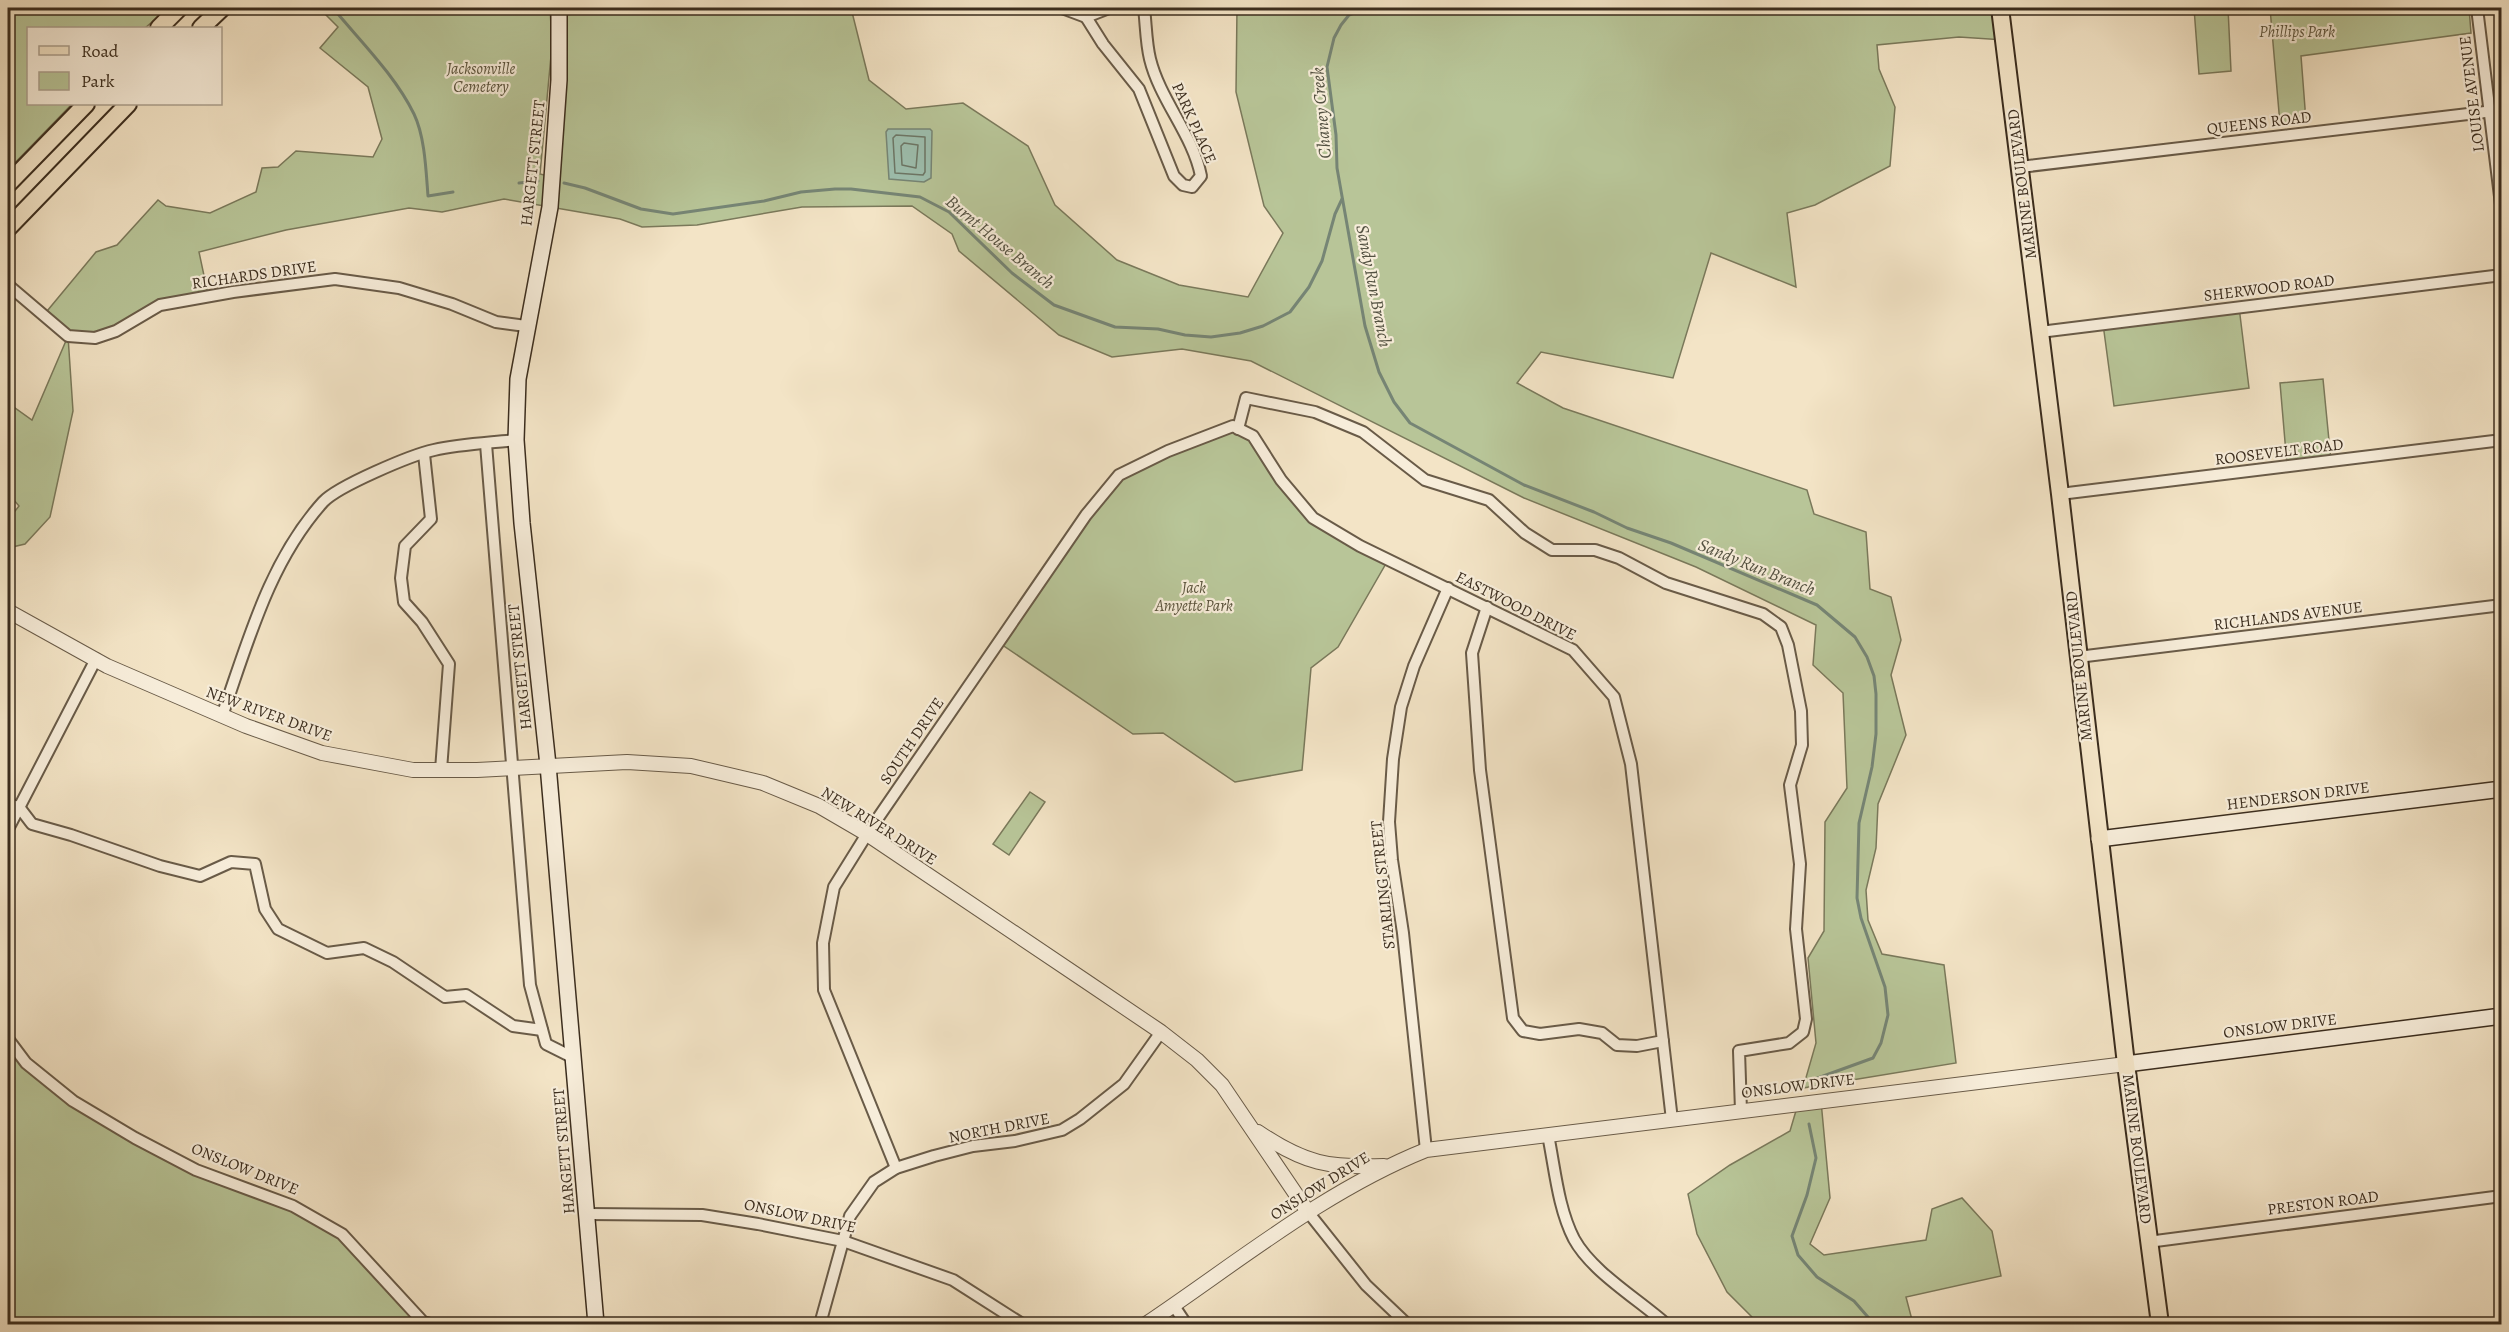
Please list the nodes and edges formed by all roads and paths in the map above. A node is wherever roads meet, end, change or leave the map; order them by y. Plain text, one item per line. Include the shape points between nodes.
1 (179, 8) edge
2 (222, 8) edge
3 (563, 8) edge
4 (1062, 8) edge
5 (1109, 8) edge
6 (1144, 8) edge
7 (2000, 8) edge
8 (2477, 8) edge
9 (1086, 17) junction
10 (160, 27) edge
11 (202, 27) edge
12 (85, 105) edge
13 (127, 105) edge
14 (2502, 110) edge
15 (2488, 111) junction
16 (2020, 167) junction
17 (8, 184) edge
18 (2502, 213) edge
19 (8, 228) edge
20 (2502, 275) edge
21 (8, 285) edge
22 (526, 326) junction
23 (2040, 332) junction
24 (1235, 428) junction
25 (516, 440) junction
26 (2502, 440) edge
27 (486, 444) junction
28 (424, 453) junction
29 (2060, 494) junction
30 (1448, 588) junction
31 (2502, 605) edge
32 (1487, 607) junction
33 (8, 611) edge
34 (2078, 657) junction
35 (96, 659) junction
36 (222, 716) junction
37 (548, 765) junction
38 (513, 768) junction
39 (441, 770) junction
40 (2502, 789) edge
41 (13, 805) edge
42 (8, 829) edge
43 (867, 834) junction
44 (2099, 839) junction
45 (2502, 1016) edge
46 (542, 1030) junction
47 (1161, 1032) junction
48 (8, 1039) edge
49 (1663, 1041) junction
50 (574, 1058) junction
51 (2126, 1064) junction
52 (1741, 1111) junction
53 (1672, 1120) junction
54 (1251, 1128) junction
55 (1548, 1135) junction
56 (1426, 1150) junction
57 (1386, 1166) junction
58 (896, 1168) junction
59 (2502, 1196) edge
60 (1308, 1212) junction
61 (588, 1214) junction
62 (843, 1241) junction
63 (2148, 1242) junction
64 (1173, 1306) junction
65 (430, 1324) edge
66 (596, 1324) edge
67 (820, 1324) edge
68 (1022, 1324) edge
69 (1146, 1324) edge
70 (1186, 1324) edge
71 (1407, 1324) edge
72 (1666, 1324) edge
73 (2160, 1324) edge

1 - 10 main road
2 - 11 main road
3 - 22 main road, HARGETT STREET via 550,207
4 - 9 street
5 - 9 street
6 - 9 street, PARK PLACE via 1150,60 1198,162 1201,176 1192,187 1174,176 1139,89
7 - 16 main road, MARINE BOULEVARD
8 - 15 street, LOUISE AVENUE
12 - 17 main road
13 - 19 main road
14 - 15 street, QUEENS ROAD
15 - 16 street, QUEENS ROAD
15 - 18 street, LOUISE AVENUE
16 - 23 main road, MARINE BOULEVARD
20 - 23 street, SHERWOOD ROAD
21 - 22 street, RICHARDS DRIVE via 68,336 95,338 116,331 160,305 334,279 399,288 496,322
22 - 25 main road, HARGETT STREET via 518,378
23 - 29 main road, MARINE BOULEVARD
24 - 30 street, EASTWOOD DRIVE via 1253,436 1282,481 1313,518 1360,546
24 - 43 street, SOUTH DRIVE via 1168,451 1119,475 1086,515
24 - 52 street via 1246,398 1315,412 1363,432 1425,480 1489,500 1525,533 1552,550 1595,550 1619,558 1666,583 1763,614 1781,627 1801,711 1802,745 1790,784 1800,864 1796,929 1806,1018 1803,1032 1789,1043 1739,1051
25 - 27 street
25 - 37 main road, HARGETT STREET
26 - 29 street, ROOSEVELT ROAD
27 - 28 street
27 - 38 street
28 - 36 street via 365,476 324,500 266,591
28 - 39 street via 431,519 405,546 401,578 404,602 449,664
29 - 34 main road, MARINE BOULEVARD
30 - 32 street, EASTWOOD DRIVE
30 - 56 street, STARLING STREET via 1401,707 1389,822
31 - 34 street, RICHLANDS AVENUE
32 - 49 street, EASTWOOD DRIVE via 1573,650 1614,697 1631,764
32 - 49 street via 1472,653 1480,770 1512,1018 1523,1031 1540,1034 1580,1029 1602,1033 1617,1045
33 - 35 street, NEW RIVER DRIVE
34 - 44 main road, MARINE BOULEVARD
35 - 36 street, NEW RIVER DRIVE
35 - 41 street
36 - 39 street, NEW RIVER DRIVE via 322,753 413,770
37 - 38 street, NEW RIVER DRIVE
37 - 43 street, NEW RIVER DRIVE via 629,762 711,769 763,783 819,806
37 - 50 main road, HARGETT STREET
38 - 39 street, NEW RIVER DRIVE
38 - 46 street via 530,985
40 - 44 main road, HENDERSON DRIVE
41 - 42 street
41 - 46 street via 32,824 200,876 231,862 255,864 265,909 278,928 327,953 364,948 393,962 445,997 466,995 513,1026
43 - 47 street, NEW RIVER DRIVE
43 - 58 street, SOUTH DRIVE via 834,887 823,943 824,990
44 - 51 main road, MARINE BOULEVARD
45 - 51 main road, ONSLOW DRIVE
46 - 50 street via 546,1044
47 - 54 street, NEW RIVER DRIVE via 1222,1085
47 - 58 street, NORTH DRIVE via 1124,1084 1062,1130 972,1146
48 - 65 street, ONSLOW DRIVE via 26,1063 73,1101 135,1138 196,1170 293,1206 342,1234 423,1322
49 - 53 street, EASTWOOD DRIVE
50 - 61 main road, HARGETT STREET
51 - 52 street, ONSLOW DRIVE
51 - 63 main road, MARINE BOULEVARD
52 - 53 street, ONSLOW DRIVE
53 - 55 street, ONSLOW DRIVE
54 - 57 street via 1284,1150 1316,1163
54 - 60 street, NEW RIVER DRIVE
55 - 56 street, ONSLOW DRIVE
55 - 72 street via 1565,1218 1575,1241 1598,1268
56 - 57 street, ONSLOW DRIVE
57 - 60 street, ONSLOW DRIVE
58 - 62 street, NORTH DRIVE via 874,1182 860,1201 850,1216
59 - 63 street, PRESTON ROAD
60 - 64 street, ONSLOW DRIVE
60 - 71 street, NEW RIVER DRIVE via 1366,1285
61 - 62 street, ONSLOW DRIVE via 702,1215
61 - 66 main road, HARGETT STREET
62 - 67 street
62 - 68 street, ONSLOW DRIVE via 952,1280
63 - 73 main road, MARINE BOULEVARD
64 - 69 street, ONSLOW DRIVE
64 - 70 street

